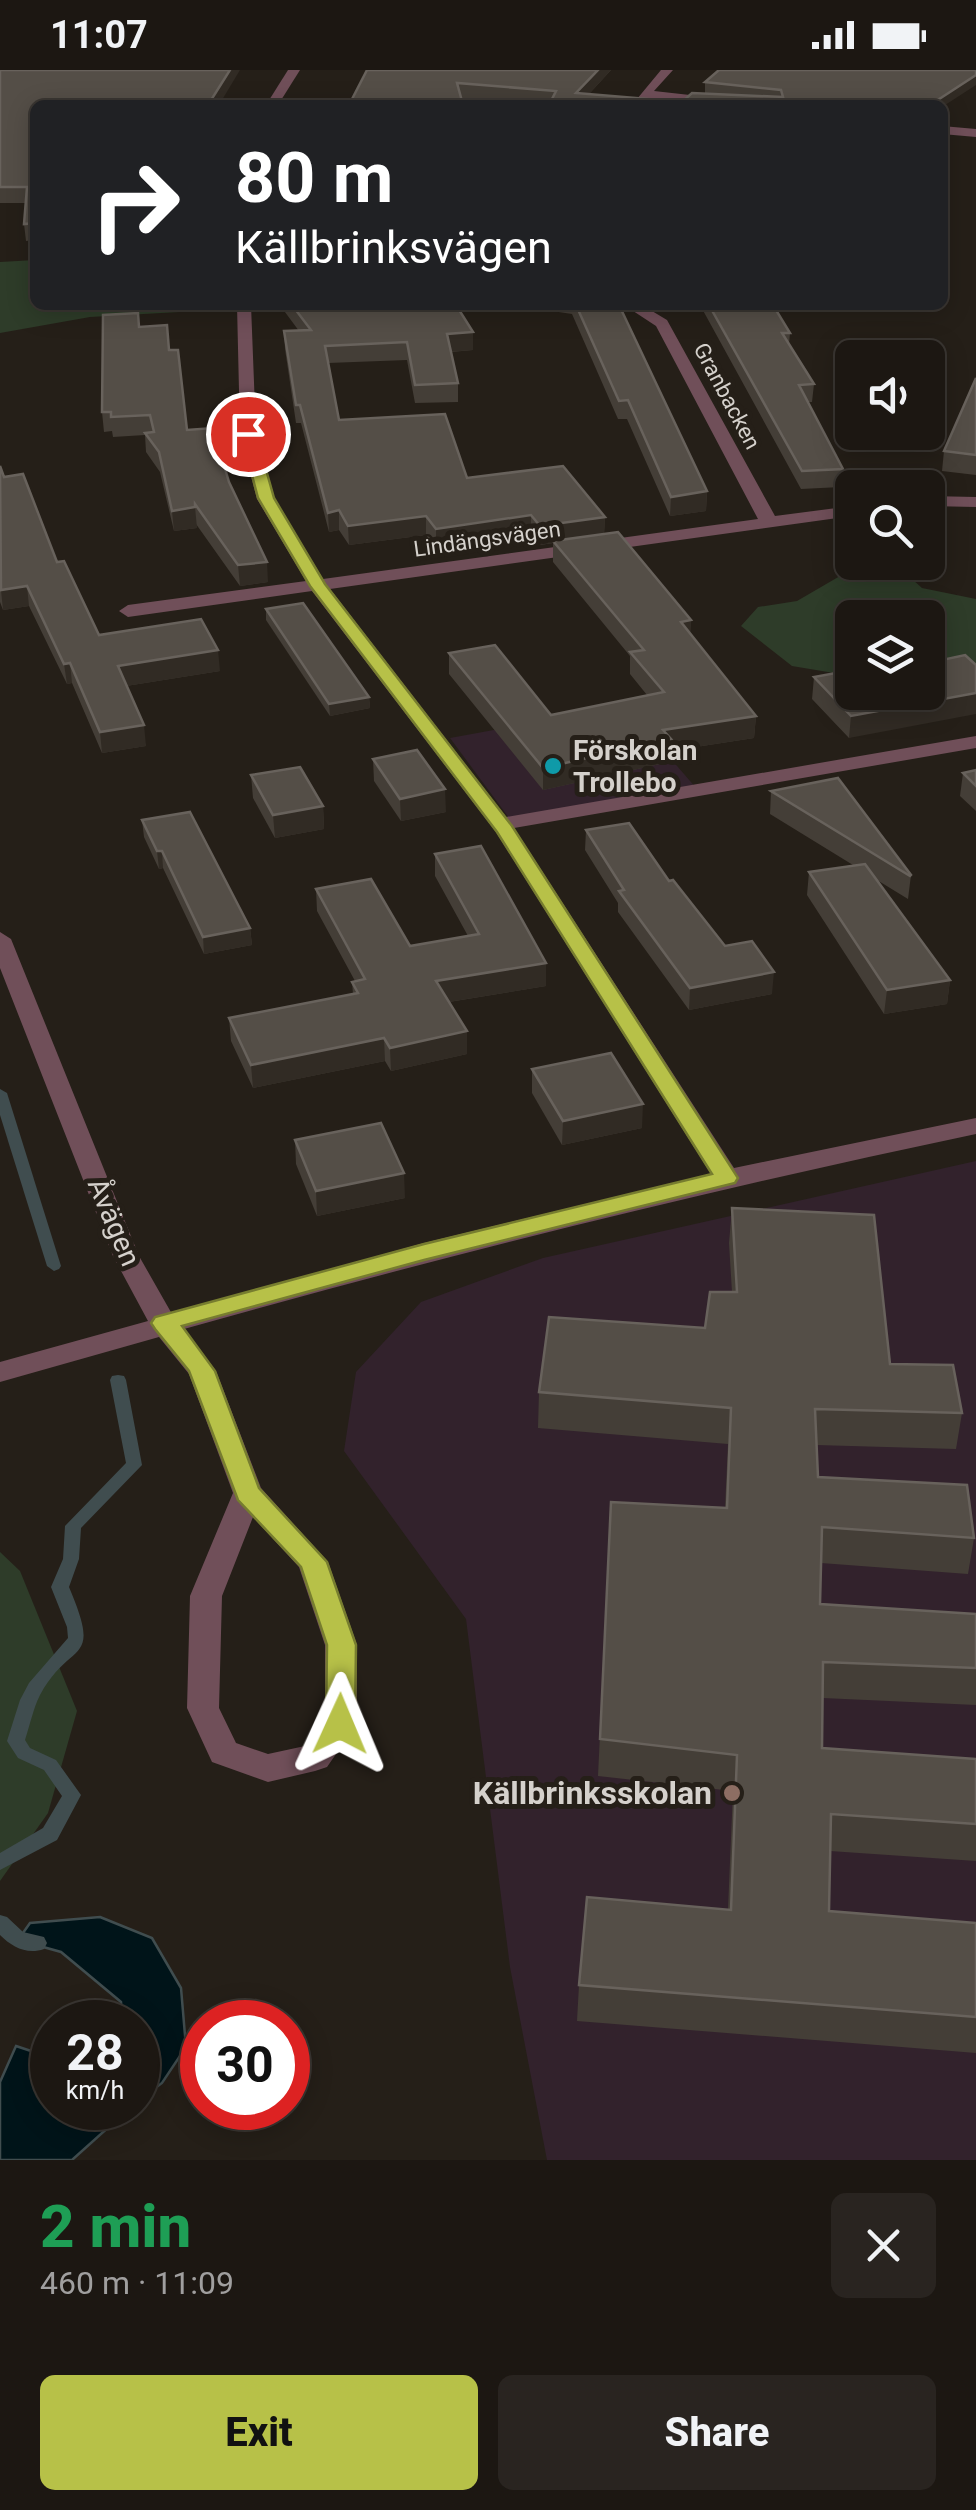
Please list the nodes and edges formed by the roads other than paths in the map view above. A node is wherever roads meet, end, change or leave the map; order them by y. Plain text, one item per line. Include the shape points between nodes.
1 (294, 70) edge
2 (667, 70) edge
3 (275, 100) edge
4 (640, 100) edge
5 (948, 131) edge
6 (976, 134) edge
7 (248, 310) edge
8 (640, 310) edge
9 (945, 502) edge
10 (976, 502) edge
11 (835, 513) edge
12 (769, 522) junction
13 (318, 586) junction
14 (128, 611) dead end
15 (976, 742) edge
16 (501, 824) junction
17 (0, 938) edge
18 (976, 1126) edge
19 (726, 1178) junction
20 (164, 1323) junction
21 (0, 1372) edge
22 (248, 1493) junction

1 - 3 street
2 - 4 street
5 - 6 street
7 - 13 street via 249,439 266,498
8 - 12 street, Granbacken via 662,323
9 - 10 street
11 - 12 street, Lindängsvägen
12 - 13 street, Lindängsvägen
13 - 14 street, Lindängsvägen
13 - 16 street
15 - 16 street
16 - 19 street
17 - 20 street, Åvägen via 126,1256
18 - 19 street
19 - 20 street
20 - 21 street
20 - 22 street, Åvägen via 202,1371
22 - 22 street, Åvägen via 206,1596 203,1708 224,1752 268,1768 315,1757 340,1724 342,1645 313,1562

